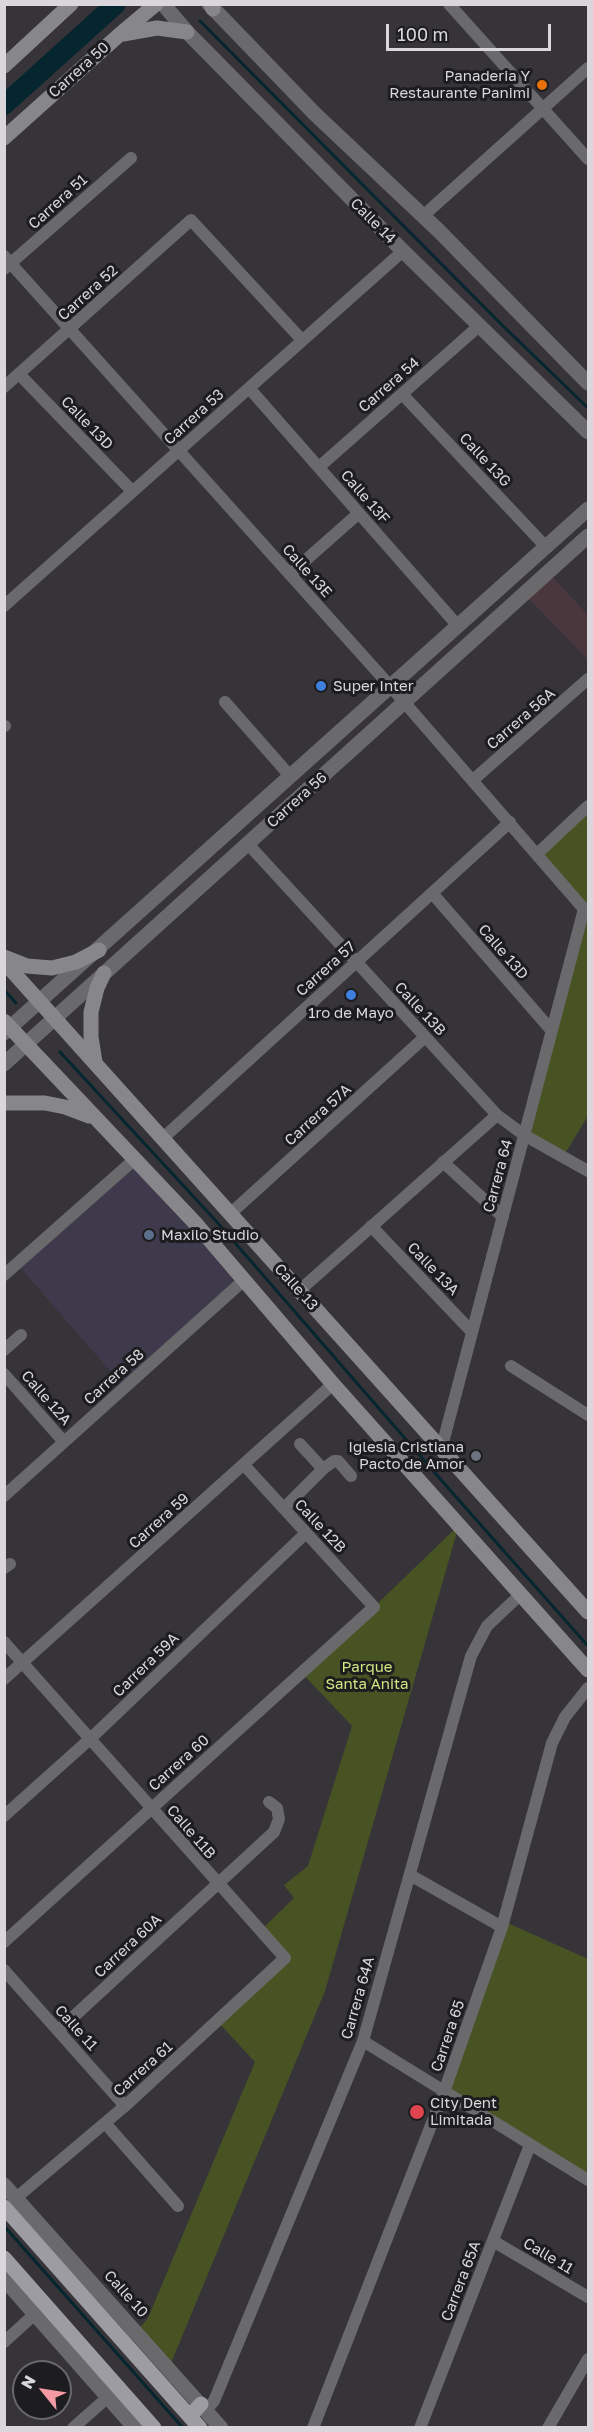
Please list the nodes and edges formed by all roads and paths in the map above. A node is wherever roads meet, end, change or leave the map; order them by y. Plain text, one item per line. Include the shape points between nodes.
1 (71, 4) edge
2 (156, 4) edge
3 (163, 4) edge
4 (449, 4) edge
5 (211, 6) edge
6 (188, 32) junction
7 (118, 36) junction
8 (4, 66) edge
9 (588, 68) edge
10 (544, 109) junction
11 (4, 138) edge
12 (131, 158) dead end
13 (588, 159) edge
14 (423, 216) junction
15 (403, 251) junction
16 (7, 262) edge
17 (480, 326) junction
18 (70, 329) junction
19 (302, 340) junction
20 (20, 375) junction
21 (588, 383) edge
22 (4, 387) edge
23 (249, 388) junction
24 (402, 394) junction
25 (588, 432) edge
26 (179, 450) junction
27 (319, 467) junction
28 (132, 492) junction
29 (588, 509) edge
30 (359, 513) junction
31 (588, 536) edge
32 (546, 547) junction
33 (290, 574) junction
34 (4, 606) edge
35 (458, 626) junction
36 (588, 679) edge
37 (391, 687) junction
38 (225, 702) dead end
39 (404, 702) junction
40 (291, 777) junction
41 (473, 780) junction
42 (588, 806) edge
43 (510, 822) junction
44 (248, 844) junction
45 (537, 854) junction
46 (432, 893) junction
47 (584, 909) joint
48 (99, 950) junction
49 (4, 957) edge
50 (4, 962) edge
51 (356, 962) junction
52 (104, 973) junction
53 (41, 1003) junction
54 (55, 1018) junction
55 (7, 1028) edge
56 (552, 1031) junction
57 (426, 1037) junction
58 (26, 1044) junction
59 (95, 1062) junction
60 (4, 1064) edge
61 (4, 1103) edge
62 (497, 1115) junction
63 (96, 1119) junction
64 (524, 1135) junction
65 (162, 1139) junction
66 (135, 1160) junction
67 (443, 1162) junction
68 (588, 1171) edge
69 (230, 1214) junction
70 (503, 1217) junction
71 (371, 1226) junction
72 (4, 1275) edge
73 (243, 1281) junction
74 (300, 1290) junction
75 (472, 1332) junction
76 (21, 1335) dead end
77 (4, 1350) edge
78 (511, 1366) dead end
79 (4, 1374) edge
80 (333, 1384) junction
81 (588, 1415) edge
82 (64, 1442) junction
83 (300, 1444) dead end
84 (441, 1450) junction
85 (244, 1465) junction
86 (323, 1469) junction
87 (351, 1476) dead end
88 (4, 1496) edge
89 (284, 1508) junction
90 (306, 1533) junction
91 (520, 1594) junction
92 (374, 1607) joint
93 (588, 1612) edge
94 (4, 1642) edge
95 (23, 1663) junction
96 (588, 1670) edge
97 (4, 1679) edge
98 (588, 1688) edge
99 (90, 1739) junction
100 (269, 1802) dead end
101 (151, 1809) junction
102 (4, 1816) edge
103 (410, 1875) junction
104 (217, 1884) junction
105 (502, 1927) junction
106 (4, 1942) edge
107 (285, 1958) joint
108 (4, 1970) edge
109 (58, 2031) junction
110 (363, 2041) junction
111 (444, 2092) junction
112 (125, 2106) junction
113 (105, 2123) junction
114 (530, 2145) junction
115 (588, 2180) edge
116 (4, 2185) edge
117 (10, 2202) edge
118 (178, 2206) dead end
119 (493, 2241) junction
120 (6, 2269) edge
121 (588, 2297) edge
122 (36, 2313) junction
123 (4, 2342) edge
124 (588, 2359) edge
125 (108, 2397) junction
126 (204, 2407) junction
127 (131, 2417) edge
128 (195, 2422) edge
129 (73, 2427) edge
130 (154, 2427) edge
131 (221, 2427) edge
132 (313, 2427) edge
133 (420, 2427) edge
134 (548, 2427) edge

1 - 8 main road
2 - 7 main road, Carrera 50
3 - 6 street, Calle 14
4 - 10 street
5 - 14 street via 315,114
6 - 7 main road via 157,28
6 - 15 street, Calle 14
7 - 11 main road, Carrera 50
9 - 10 street
10 - 13 street
10 - 14 street
12 - 16 street, Carrera 51
14 - 21 street
15 - 17 street, Calle 14
15 - 19 street, Carrera 53
16 - 18 street, Calle 13E
17 - 24 street, Carrera 54
17 - 25 street, Calle 14
18 - 19 street, Carrera 52 via 191,220
18 - 20 street, Carrera 52
18 - 26 street, Calle 13E
19 - 23 street, Carrera 53
20 - 22 street, Carrera 52
20 - 28 street, Calle 13D
23 - 26 street, Carrera 53
23 - 27 street, Calle 13F
24 - 27 street, Carrera 54
24 - 32 street, Calle 13G
26 - 28 street, Carrera 53
26 - 33 street, Calle 13E
27 - 30 street, Calle 13F
28 - 34 street, Carrera 53
29 - 32 street, Carrera 56
30 - 33 street
30 - 35 street, Calle 13F
31 - 39 street, Carrera 56
32 - 35 street, Carrera 56
33 - 37 street, Calle 13E
35 - 37 street, Carrera 56
36 - 41 street, Carrera 56A
37 - 39 street, Calle 13E
37 - 40 street, Carrera 56
38 - 40 street
39 - 41 street, Calle 13E
39 - 44 street, Carrera 56
40 - 48 street, Carrera 56
41 - 43 street, Calle 13E
42 - 45 street
43 - 45 street, Calle 13E
43 - 46 street, Carrera 57
44 - 51 street, Calle 13B
44 - 52 street, Carrera 56
45 - 47 street, Calle 13E
46 - 51 street, Carrera 57
46 - 56 street, Calle 13D
47 - 56 street, Carrera 64
48 - 49 main road via 52,968 27,966
48 - 53 street, Carrera 56
50 - 53 main road, Calle 13
51 - 57 street, Calle 13B
51 - 65 street, Carrera 57
52 - 54 street, Carrera 56
52 - 59 main road via 91,1012
53 - 54 main road, Calle 13
53 - 55 street, Carrera 56
54 - 58 street, Carrera 56
54 - 59 main road, Calle 13
55 - 58 main road
56 - 64 street, Carrera 64
57 - 62 street, Calle 13B
57 - 69 street, Carrera 57A
58 - 60 street, Carrera 56
58 - 63 main road
59 - 65 main road, Calle 13
61 - 63 main road via 55,1105
62 - 64 street, Calle 13B
62 - 67 street
63 - 66 main road
64 - 68 street, Calle 13B
64 - 70 street, Carrera 64
65 - 69 main road, Calle 13
66 - 72 street
66 - 73 main road
67 - 70 street
67 - 71 street
69 - 74 main road, Calle 13
70 - 75 street, Carrera 64
71 - 74 street
71 - 75 street, Calle 13A
73 - 80 main road
73 - 82 street, Carrera 58
74 - 84 main road, Calle 13
75 - 84 street, Carrera 64
76 - 77 street
78 - 81 street
79 - 82 street, Calle 12A
80 - 85 street, Carrera 59
80 - 91 main road
82 - 88 street, Carrera 58
83 - 86 street
84 - 93 main road, Calle 13
85 - 89 street, Calle 12B
85 - 95 street, Carrera 59
86 - 87 street via 338,1461
86 - 89 street
89 - 90 street, Calle 12B
90 - 92 street, Calle 12B
90 - 99 street, Carrera 59A
91 - 96 main road
91 - 103 street, Carrera 64A via 487,1626 471,1656
92 - 101 street, Carrera 60
94 - 95 street, Calle 11B
95 - 97 street, Carrera 59
95 - 99 street, Calle 11B
98 - 105 street, Carrera 65 via 565,1717 552,1743
99 - 101 street, Calle 11B
99 - 102 street, Carrera 59A
100 - 104 street, Carrera 60A via 277,1808 279,1819 274,1832
101 - 104 street, Calle 11B
101 - 106 street, Carrera 60
103 - 105 street
103 - 110 street, Carrera 64A
104 - 107 street, Calle 11B
104 - 109 street, Carrera 60A
105 - 111 street, Carrera 65
107 - 112 street, Carrera 61
108 - 109 street, Calle 11
109 - 112 street, Calle 11
110 - 111 street
110 - 126 street, Carrera 64A via 214,2401
111 - 114 street
111 - 132 street, Carrera 65
112 - 113 street, Carrera 61
113 - 117 street, Carrera 61
113 - 118 street
114 - 115 street
114 - 119 street, Carrera 65A
116 - 117 street, Calle 10
117 - 126 street, Calle 10
117 - 128 main road, Calle 10
119 - 121 street, Calle 11
119 - 133 street, Carrera 65A
120 - 122 street
120 - 127 main road
122 - 123 street
122 - 125 street
124 - 134 street
125 - 127 street
125 - 129 street
126 - 128 main road
126 - 131 street, Calle 10
127 - 130 main road

